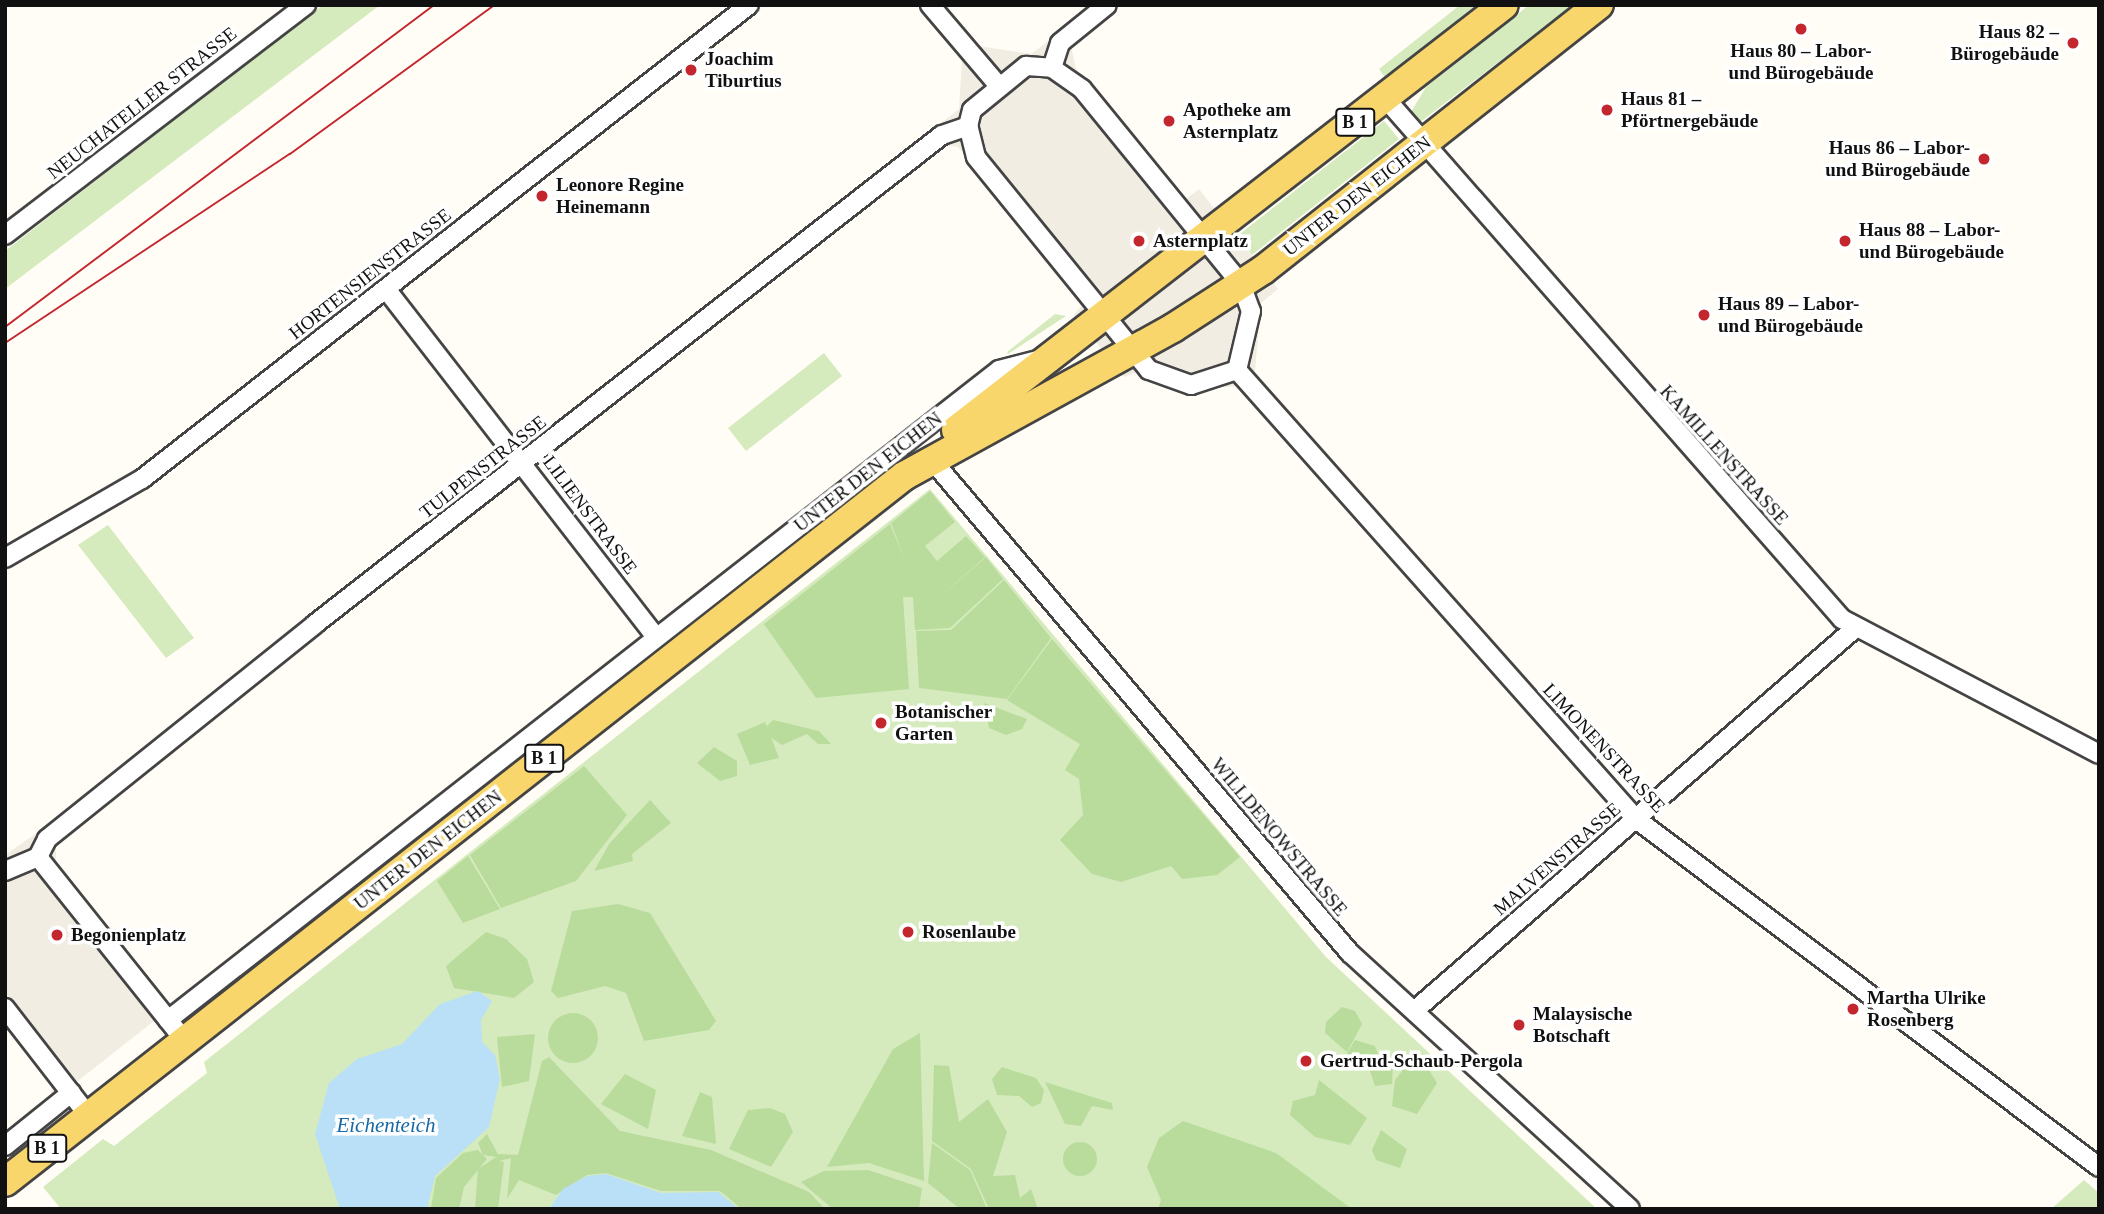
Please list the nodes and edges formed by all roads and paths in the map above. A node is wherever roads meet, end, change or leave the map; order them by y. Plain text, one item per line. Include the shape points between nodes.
1 (306, 5) edge
2 (749, 5) edge
3 (930, 5) edge
4 (1107, 5) edge
5 (1504, 5) edge
6 (1599, 5) edge
7 (1052, 68) junction
8 (999, 86) junction
9 (1385, 98) junction
10 (968, 125) junction
11 (1423, 145) junction
12 (5, 235) edge
13 (1207, 238) junction
14 (1241, 284) junction
15 (386, 289) junction
16 (1107, 316) junction
17 (1132, 350) junction
18 (1049, 361) junction
19 (1237, 370) junction
20 (523, 463) junction
21 (924, 463) junction
22 (5, 558) edge
23 (1854, 629) junction
24 (655, 636) junction
25 (2099, 754) edge
26 (1636, 819) junction
27 (38, 858) junction
28 (5, 872) edge
29 (5, 1007) edge
30 (1414, 1011) junction
31 (176, 1030) junction
32 (71, 1093) junction
33 (88, 1115) junction
34 (5, 1146) edge
35 (2099, 1167) edge
36 (5, 1182) edge
37 (1629, 1209) edge

1 - 12 street, NEUCHATELLER STRASSE
2 - 15 street, HORTENSIENSTRASSE
3 - 8 street
4 - 7 street via 1060,43
5 - 9 main road, UNTER DEN EICHEN / B 1
6 - 11 main road, UNTER DEN EICHEN / B 1
7 - 8 street via 1026,66
7 - 13 street via 1082,89
8 - 10 street via 972,110
9 - 11 street, KAMILLENSTRASSE
9 - 13 main road, UNTER DEN EICHEN / B 1
10 - 16 street via 976,157
10 - 20 street, TULPENSTRASSE via 942,135
11 - 14 main road, UNTER DEN EICHEN / B 1
11 - 23 street, KAMILLENSTRASSE
13 - 14 street
13 - 16 main road, UNTER DEN EICHEN / B 1
14 - 17 main road, UNTER DEN EICHEN / B 1
14 - 19 street via 1251,311
15 - 20 street, LILIENSTRASSE
15 - 22 street, HORTENSIENSTRASSE via 142,478
16 - 17 street
16 - 18 main road, UNTER DEN EICHEN / B 1
17 - 19 street via 1149,370 1181,383 1211,382
17 - 21 main road, UNTER DEN EICHEN / B 1
18 - 21 main road, UNTER DEN EICHEN / B 1 via 968,419
18 - 24 street, UNTER DEN EICHEN via 999,370
19 - 26 street, LIMONENSTRASSE
20 - 24 street, LILIENSTRASSE
20 - 27 street, TULPENSTRASSE via 47,839
21 - 30 street, WILLDENOWSTRASSE via 1350,953
21 - 31 main road, UNTER DEN EICHEN / B 1
23 - 25 street, KAMILLENSTRASSE
23 - 26 street, MALVENSTRASSE
24 - 31 street, UNTER DEN EICHEN
26 - 30 street, MALVENSTRASSE
26 - 35 street, LIMONENSTRASSE
27 - 28 street
27 - 31 street
29 - 32 street
30 - 37 street, WILLDENOWSTRASSE
31 - 33 main road, UNTER DEN EICHEN / B 1
32 - 33 street
32 - 34 street
33 - 36 main road, UNTER DEN EICHEN / B 1

